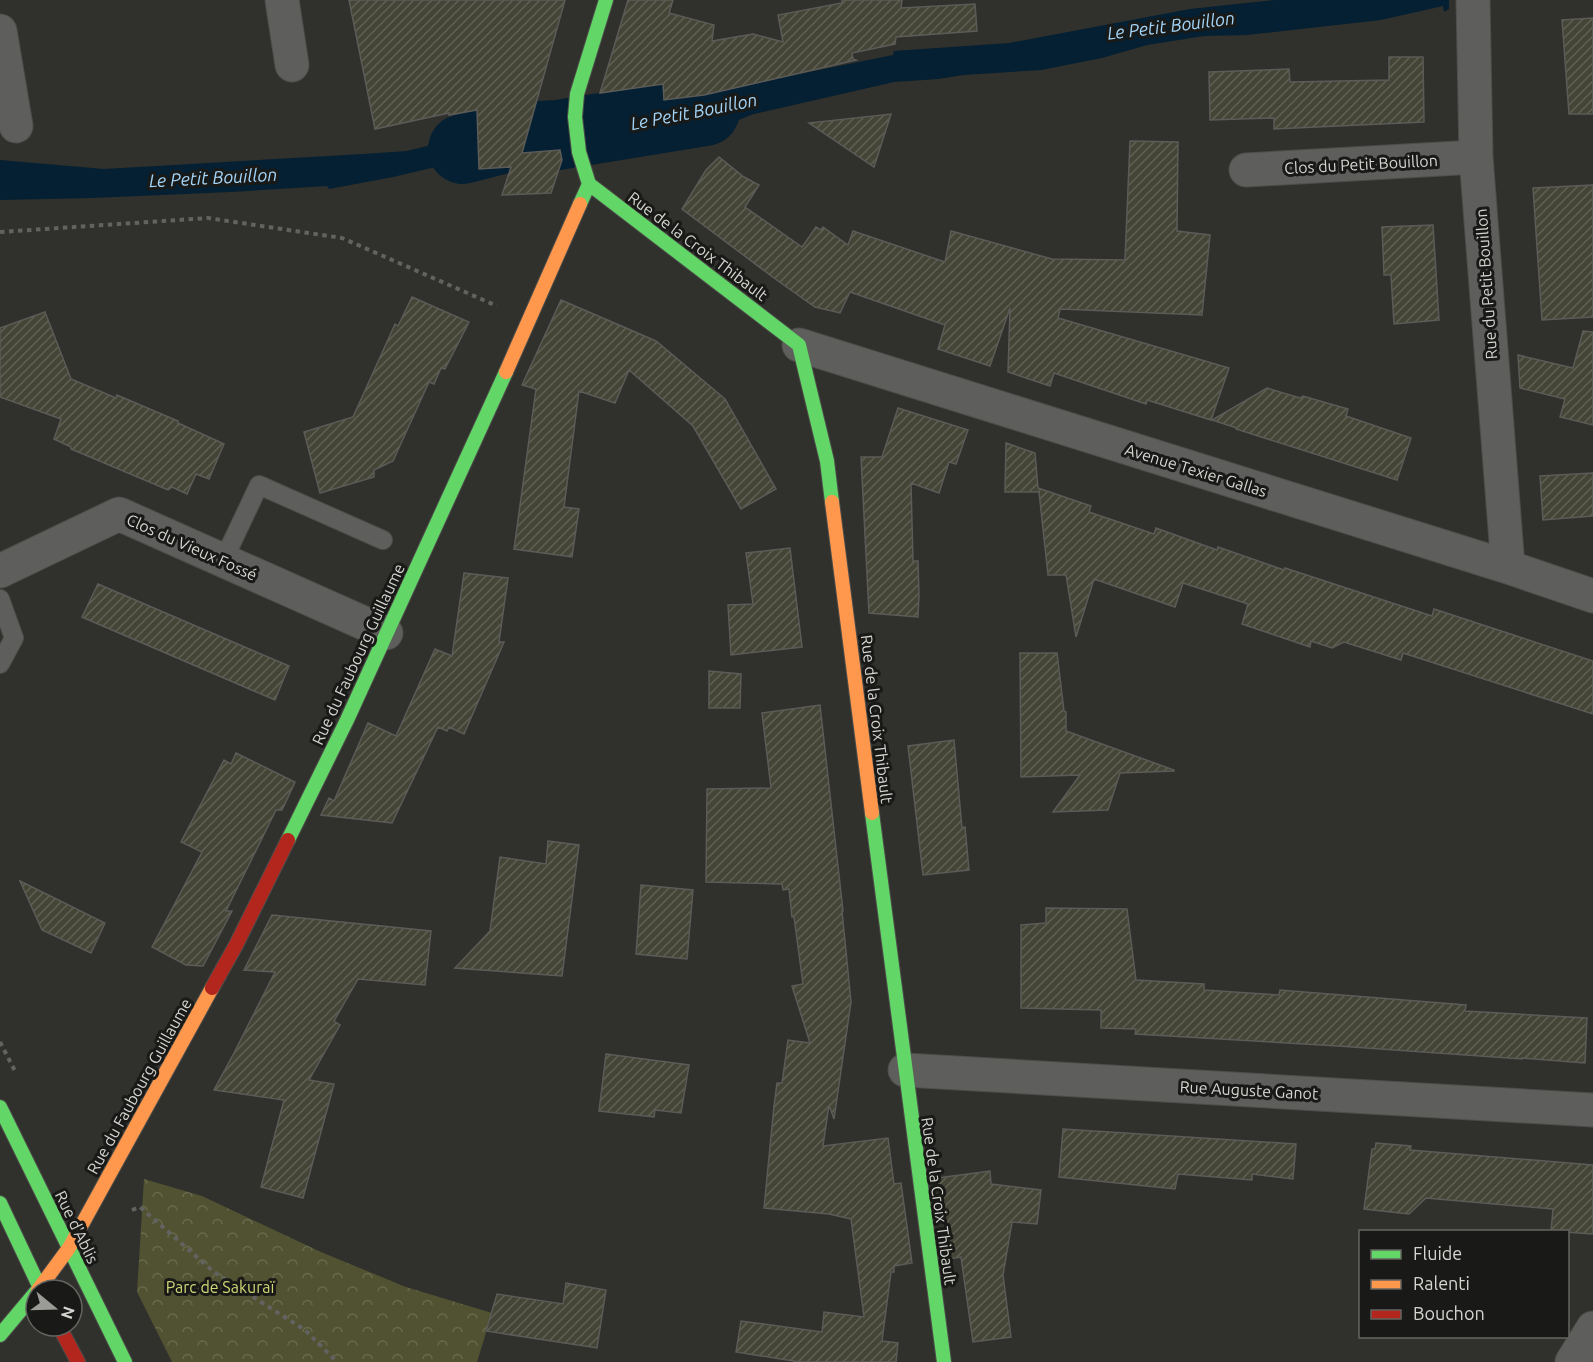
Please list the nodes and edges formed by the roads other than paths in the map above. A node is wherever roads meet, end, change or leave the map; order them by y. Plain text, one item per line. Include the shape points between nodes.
1 (282, 0) edge
2 (606, 0) edge
3 (1473, 5) edge
4 (0, 30) edge
5 (292, 65) dead end
6 (16, 126) dead end
7 (1476, 158) junction
8 (1246, 170) dead end
9 (589, 184) junction
10 (800, 345) junction
11 (383, 540) dead end
12 (223, 561) junction
13 (1508, 567) junction
14 (0, 571) edge
15 (1593, 596) edge
16 (0, 599) edge
17 (386, 633) junction
18 (0, 664) edge
19 (905, 1070) junction
20 (0, 1107) edge
21 (1593, 1110) edge
22 (0, 1203) edge
23 (69, 1248) junction
24 (34, 1278) edge
25 (48, 1278) edge
26 (24, 1307) edge
27 (1593, 1328) edge
28 (0, 1335) edge
29 (65, 1338) edge
30 (78, 1362) edge
31 (125, 1362) edge
32 (944, 1362) edge
33 (1572, 1362) edge

1 - 5 street
2 - 9 street via 577,94 579,152
3 - 7 street, Rue du Petit Bouillon
4 - 6 street
7 - 8 street, Clos du Petit Bouillon
7 - 13 street, Rue du Petit Bouillon
9 - 10 street, Rue de la Croix Thibault
9 - 17 street, Rue du Faubourg Guillaume
10 - 13 street, Avenue Texier Gallas
10 - 19 street, Rue de la Croix Thibault via 827,461
11 - 12 lane via 259,484
12 - 14 street, Clos du Vieux Fossé via 119,514
12 - 17 street, Clos du Vieux Fossé
13 - 15 street, Avenue Texier Gallas
16 - 18 lane via 14,638
17 - 23 street, Rue du Faubourg Guillaume via 236,945
19 - 21 street, Rue Auguste Ganot
19 - 32 street, Rue de la Croix Thibault
20 - 23 street, Rue d'Ablis
22 - 24 street
23 - 25 street, Rue du Faubourg Guillaume
23 - 31 street, Rue d'Ablis
26 - 28 street, Rue du Faubourg Guillaume
27 - 33 street
29 - 30 street

